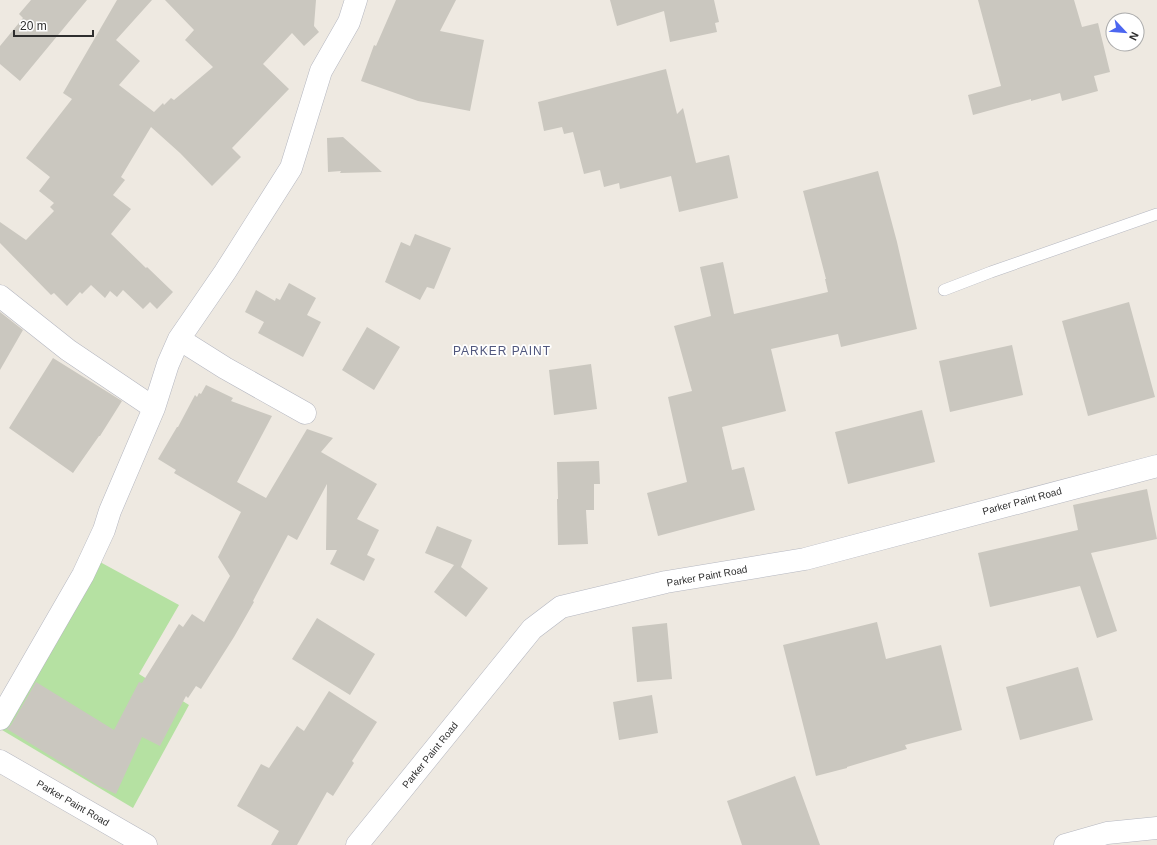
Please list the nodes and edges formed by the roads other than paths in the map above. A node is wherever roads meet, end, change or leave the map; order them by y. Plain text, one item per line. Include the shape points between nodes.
1 (356, 0) edge
2 (1157, 214) edge
3 (944, 290) dead end
4 (0, 296) edge
5 (179, 339) junction
6 (154, 408) junction
7 (305, 413) dead end
8 (1157, 466) edge
9 (0, 719) edge
10 (0, 761) edge
11 (1157, 828) edge
12 (146, 845) edge
13 (357, 845) edge
14 (1065, 845) edge

1 - 5 street via 349,22 321,71 291,168
2 - 3 lane
4 - 6 street via 68,350
5 - 6 street
5 - 7 street
6 - 9 street via 104,530 83,574
8 - 13 street, Parker Paint Road via 805,559 666,582 561,607 532,629
10 - 12 street, Parker Paint Road
11 - 14 street via 1107,833

